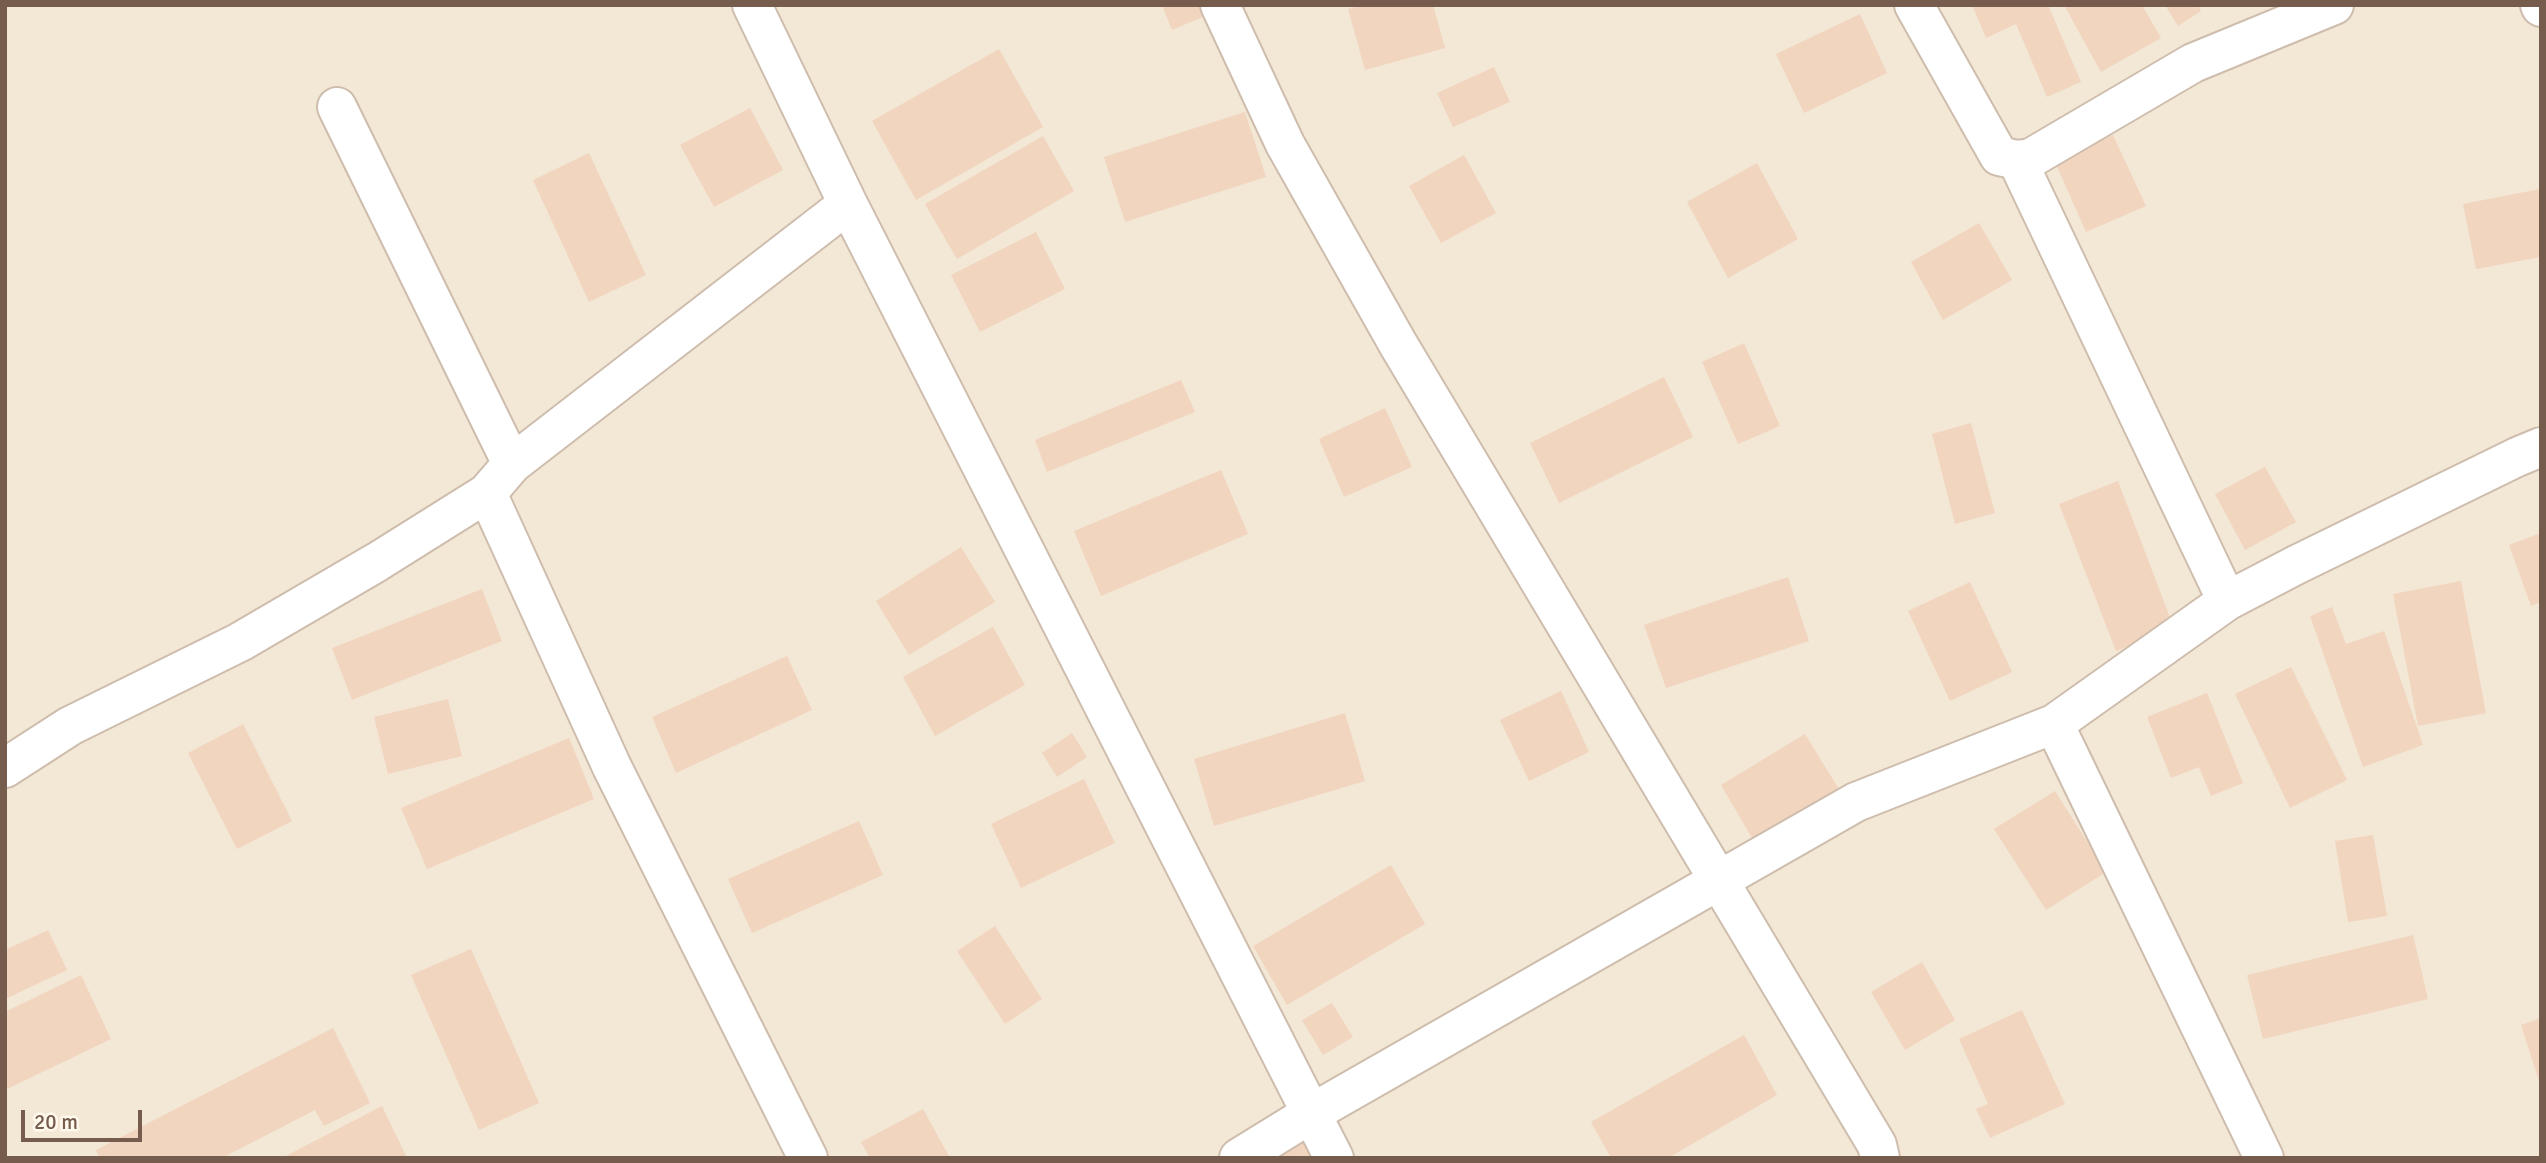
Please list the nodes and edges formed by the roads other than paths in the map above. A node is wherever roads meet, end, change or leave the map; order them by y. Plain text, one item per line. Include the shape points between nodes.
1 (752, 5) edge
2 (1220, 5) edge
3 (1914, 5) edge
4 (2334, 5) edge
5 (337, 107) dead end
6 (2017, 160) junction
7 (848, 204) junction
8 (2541, 447) edge
9 (512, 464) junction
10 (487, 493) junction
11 (2227, 601) junction
12 (2054, 724) junction
13 (5, 768) edge
14 (1720, 881) junction
15 (1312, 1113) junction
16 (808, 1158) edge
17 (1239, 1158) edge
18 (1334, 1158) edge
19 (1880, 1158) edge
20 (2264, 1158) edge

1 - 7 street
2 - 14 street via 1285,144 1398,344
3 - 6 street via 1999,156
4 - 6 street via 2193,63 2031,158
5 - 9 street
6 - 11 street
7 - 9 street
7 - 15 street
8 - 11 street
9 - 10 street
10 - 13 street via 240,642 70,726
10 - 16 street via 612,767
11 - 12 street
12 - 14 street via 1856,802
12 - 20 street
14 - 15 street
14 - 19 street via 1877,1145
15 - 17 street
15 - 18 street

